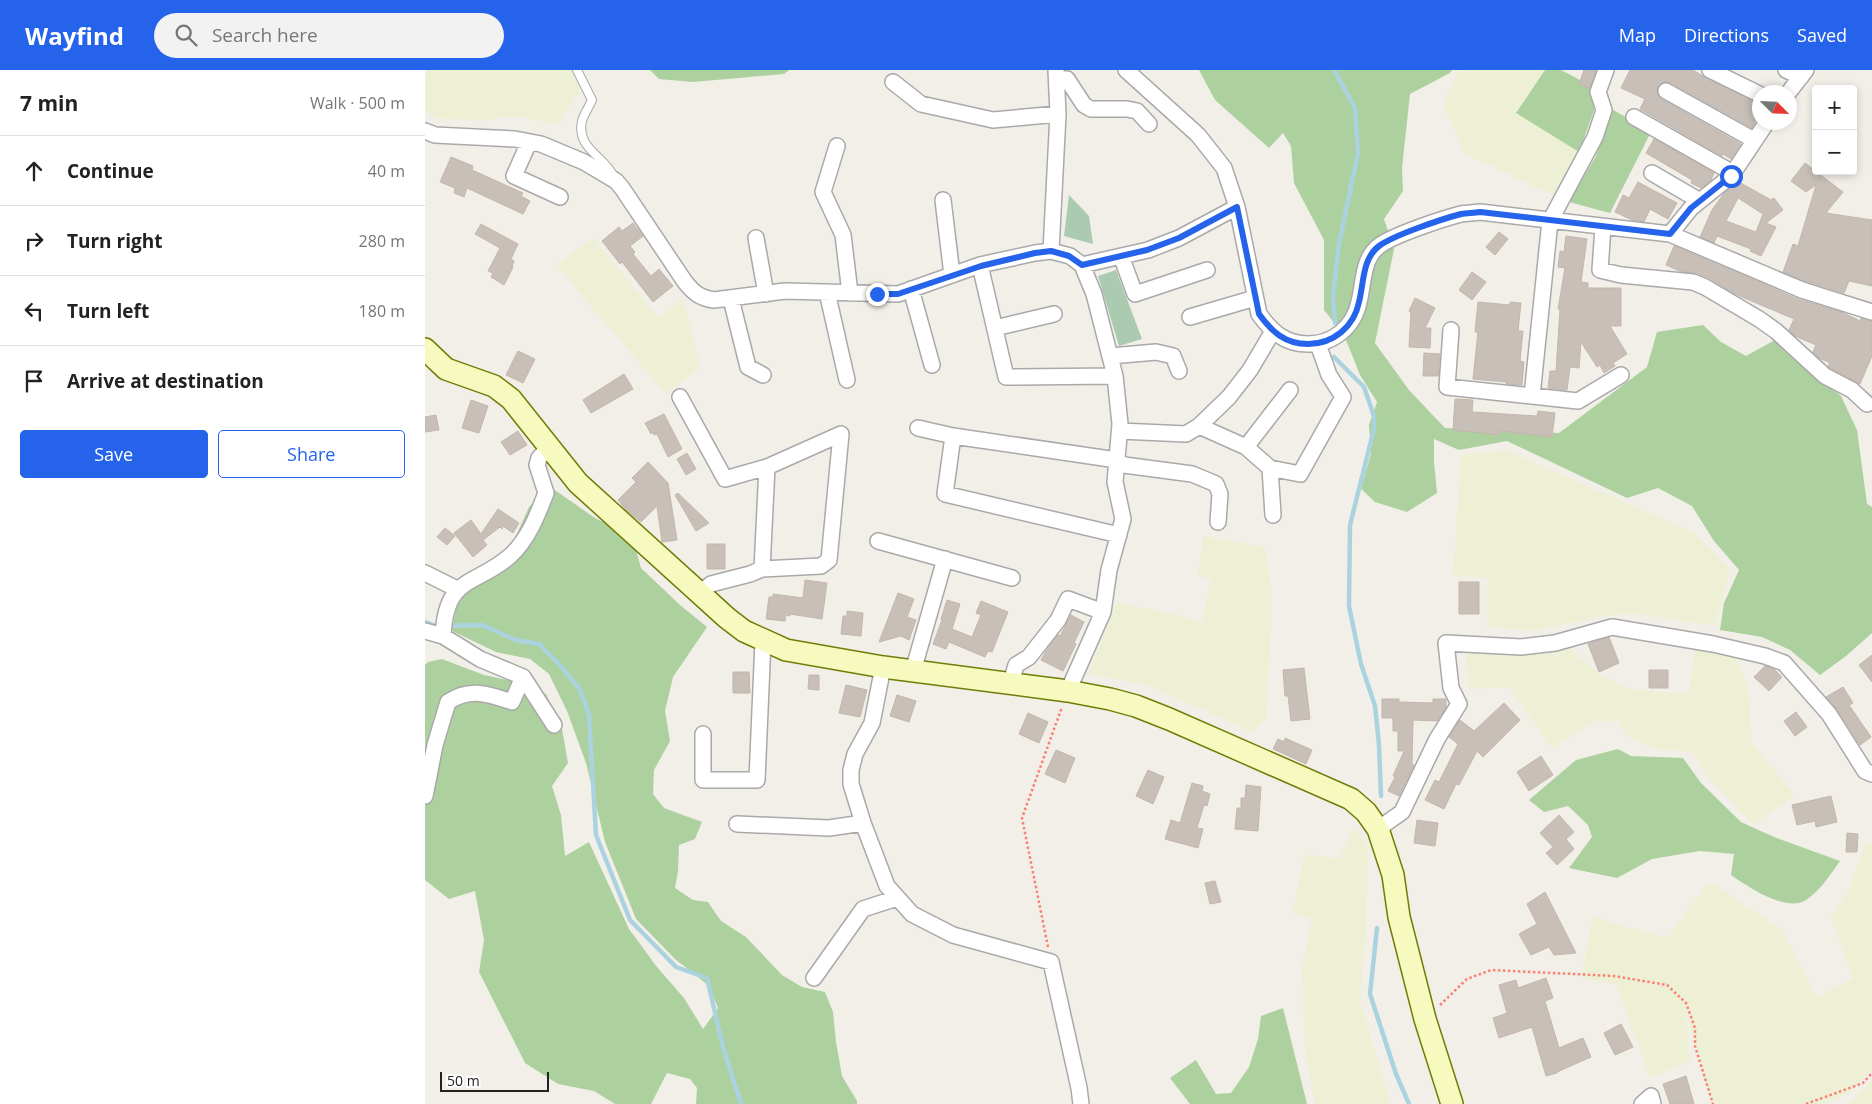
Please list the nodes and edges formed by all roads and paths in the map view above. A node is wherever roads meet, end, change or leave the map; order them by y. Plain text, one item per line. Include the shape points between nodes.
1 (577, 70) edge
2 (1126, 70) edge
3 (1606, 70) edge
4 (1710, 70) edge
5 (1786, 70) edge
6 (1057, 74) edge
7 (1803, 74) edge
8 (893, 82) dead end
9 (1794, 85) edge
10 (1666, 91) dead end
11 (1752, 91) edge
12 (1058, 114) junction
13 (1634, 117) dead end
14 (1149, 124) dead end
15 (1762, 130) edge
16 (425, 131) edge
17 (1755, 140) junction
18 (529, 142) junction
19 (837, 146) dead end
20 (1733, 173) junction
21 (1652, 174) dead end
22 (616, 181) junction
23 (560, 197) dead end
24 (943, 200) dead end
25 (1700, 201) junction
26 (1237, 207) junction
27 (1550, 221) junction
28 (1603, 227) junction
29 (1670, 234) junction
30 (756, 238) dead end
31 (1051, 251) junction
32 (1121, 256) junction
33 (1082, 265) junction
34 (981, 266) junction
35 (1207, 270) dead end
36 (952, 275) junction
37 (911, 289) junction
38 (827, 292) junction
39 (850, 293) junction
40 (766, 294) junction
41 (1255, 298) junction
42 (731, 299) junction
43 (1872, 312) edge
44 (1054, 314) dead end
45 (1190, 317) dead end
46 (995, 328) junction
47 (1451, 330) dead end
48 (1273, 331) junction
49 (1317, 344) junction
50 (425, 348) edge
51 (1111, 356) junction
52 (932, 365) dead end
53 (1179, 371) dead end
54 (763, 375) dead end
55 (1621, 375) dead end
56 (1115, 376) junction
57 (847, 380) dead end
58 (1290, 390) dead end
59 (1532, 396) junction
60 (679, 397) dead end
61 (1870, 401) edge
62 (1199, 426) junction
63 (917, 428) dead end
64 (1120, 431) junction
65 (953, 436) junction
66 (550, 446) junction
67 (1246, 447) junction
68 (1117, 460) junction
69 (767, 467) junction
70 (1270, 468) junction
71 (1273, 514) dead end
72 (1218, 522) dead end
73 (1119, 535) junction
74 (878, 541) dead end
75 (945, 559) junction
76 (762, 569) junction
77 (425, 573) edge
78 (1012, 578) dead end
79 (457, 589) junction
80 (699, 594) junction
81 (1103, 612) junction
82 (425, 631) edge
83 (443, 636) junction
84 (763, 640) junction
85 (883, 667) junction
86 (913, 671) junction
87 (523, 677) junction
88 (1011, 683) junction
89 (1068, 691) junction
90 (554, 725) dead end
91 (703, 734) dead end
92 (1872, 774) edge
93 (425, 796) edge
94 (863, 823) junction
95 (737, 824) dead end
96 (1378, 829) junction
97 (897, 898) junction
98 (1051, 962) junction
99 (814, 978) dead end
100 (1425, 1019) junction
101 (1872, 1073) edge
102 (1081, 1104) edge
103 (1452, 1104) edge
104 (1641, 1104) edge
105 (1653, 1104) edge
106 (1713, 1104) edge
107 (1807, 1104) edge

1 - 22 lane via 592,100 582,120 580,134
2 - 26 street via 1212,151 1224,168
3 - 27 street via 1598,92 1604,110 1595,137
4 - 11 street
5 - 7 street
6 - 12 street
6 - 14 street via 1067,79 1085,106 1137,111
7 - 9 street
8 - 12 street via 921,104 993,120
10 - 17 street
12 - 31 street
13 - 20 street
15 - 17 street
16 - 18 street via 435,135
17 - 20 street
18 - 22 street via 585,162
18 - 23 street via 514,176
19 - 39 street via 823,192 843,235
20 - 25 street
21 - 25 street
22 - 42 street via 694,293 704,299
24 - 36 street
25 - 29 street
26 - 32 street via 1179,238
26 - 41 street
27 - 28 street
27 - 49 street via 1480,212 1462,214 1397,236 1379,246 1370,257 1352,320 1340,335
27 - 59 street
28 - 29 street
28 - 61 street via 1600,270 1693,282 1705,287 1759,318 1825,376
29 - 43 street via 1802,290
30 - 40 street
31 - 33 street via 1069,256
31 - 34 street
32 - 33 street
32 - 35 street via 1135,294
33 - 51 street via 1094,294
34 - 36 street
34 - 46 street
36 - 37 street
37 - 39 street via 898,294
37 - 52 street
38 - 39 street
38 - 40 street
38 - 57 street
40 - 42 street
41 - 45 street
41 - 48 street via 1259,314
42 - 54 street via 748,367
44 - 46 street
46 - 56 street via 1006,377
47 - 59 street via 1447,387
48 - 49 street via 1296,344
48 - 62 street via 1240,383
49 - 70 street via 1329,375 1343,397 1299,474
50 - 66 street via 446,369 494,386 511,399
51 - 53 street via 1156,352 1173,356
51 - 56 street
55 - 59 street via 1578,401
56 - 64 street
58 - 67 street
60 - 69 street via 725,479
62 - 64 street via 1186,434
62 - 67 street
63 - 65 street
64 - 68 street
65 - 68 street
65 - 73 street via 945,494
66 - 79 street via 537,465 546,492 523,542 500,564
66 - 80 street via 578,483
67 - 70 street
68 - 72 street via 1124,466 1192,474 1216,484 1220,494
68 - 73 street via 1115,482 1123,519
69 - 76 street
69 - 76 street via 841,434 829,560 821,566
70 - 71 street
73 - 81 street via 1109,570
74 - 75 street
75 - 78 street
75 - 86 street
76 - 80 street via 711,584
77 - 79 street
79 - 83 street via 444,616
80 - 84 street via 744,631
81 - 88 street via 1068,599 1058,620 1029,657 1016,665
81 - 89 street
82 - 83 street
83 - 87 street via 480,659
84 - 85 street via 786,650
84 - 91 street via 757,780 703,780
85 - 86 street
85 - 94 street via 872,724 855,754 851,770 851,784
86 - 88 street
87 - 90 street
87 - 93 street via 512,702 472,692 463,693 448,702
88 - 89 street
89 - 96 street via 1110,698 1169,718 1330,789 1351,799
89 - 98 path via 1022,818
92 - 96 street via 1865,771 1829,714 1784,663 1765,656 1612,627 1555,643 1521,647 1447,643 1451,688 1459,704 1437,739 1402,812
94 - 95 street via 829,828
94 - 97 street via 887,886
96 - 100 street via 1393,875 1399,917
97 - 98 street via 912,914 953,935
97 - 99 street via 863,909
98 - 102 street
100 - 103 street
100 - 106 path via 1467,979 1491,970 1614,976 1667,985 1686,1003
101 - 107 path via 1863,1083
104 - 105 street via 1651,1096

